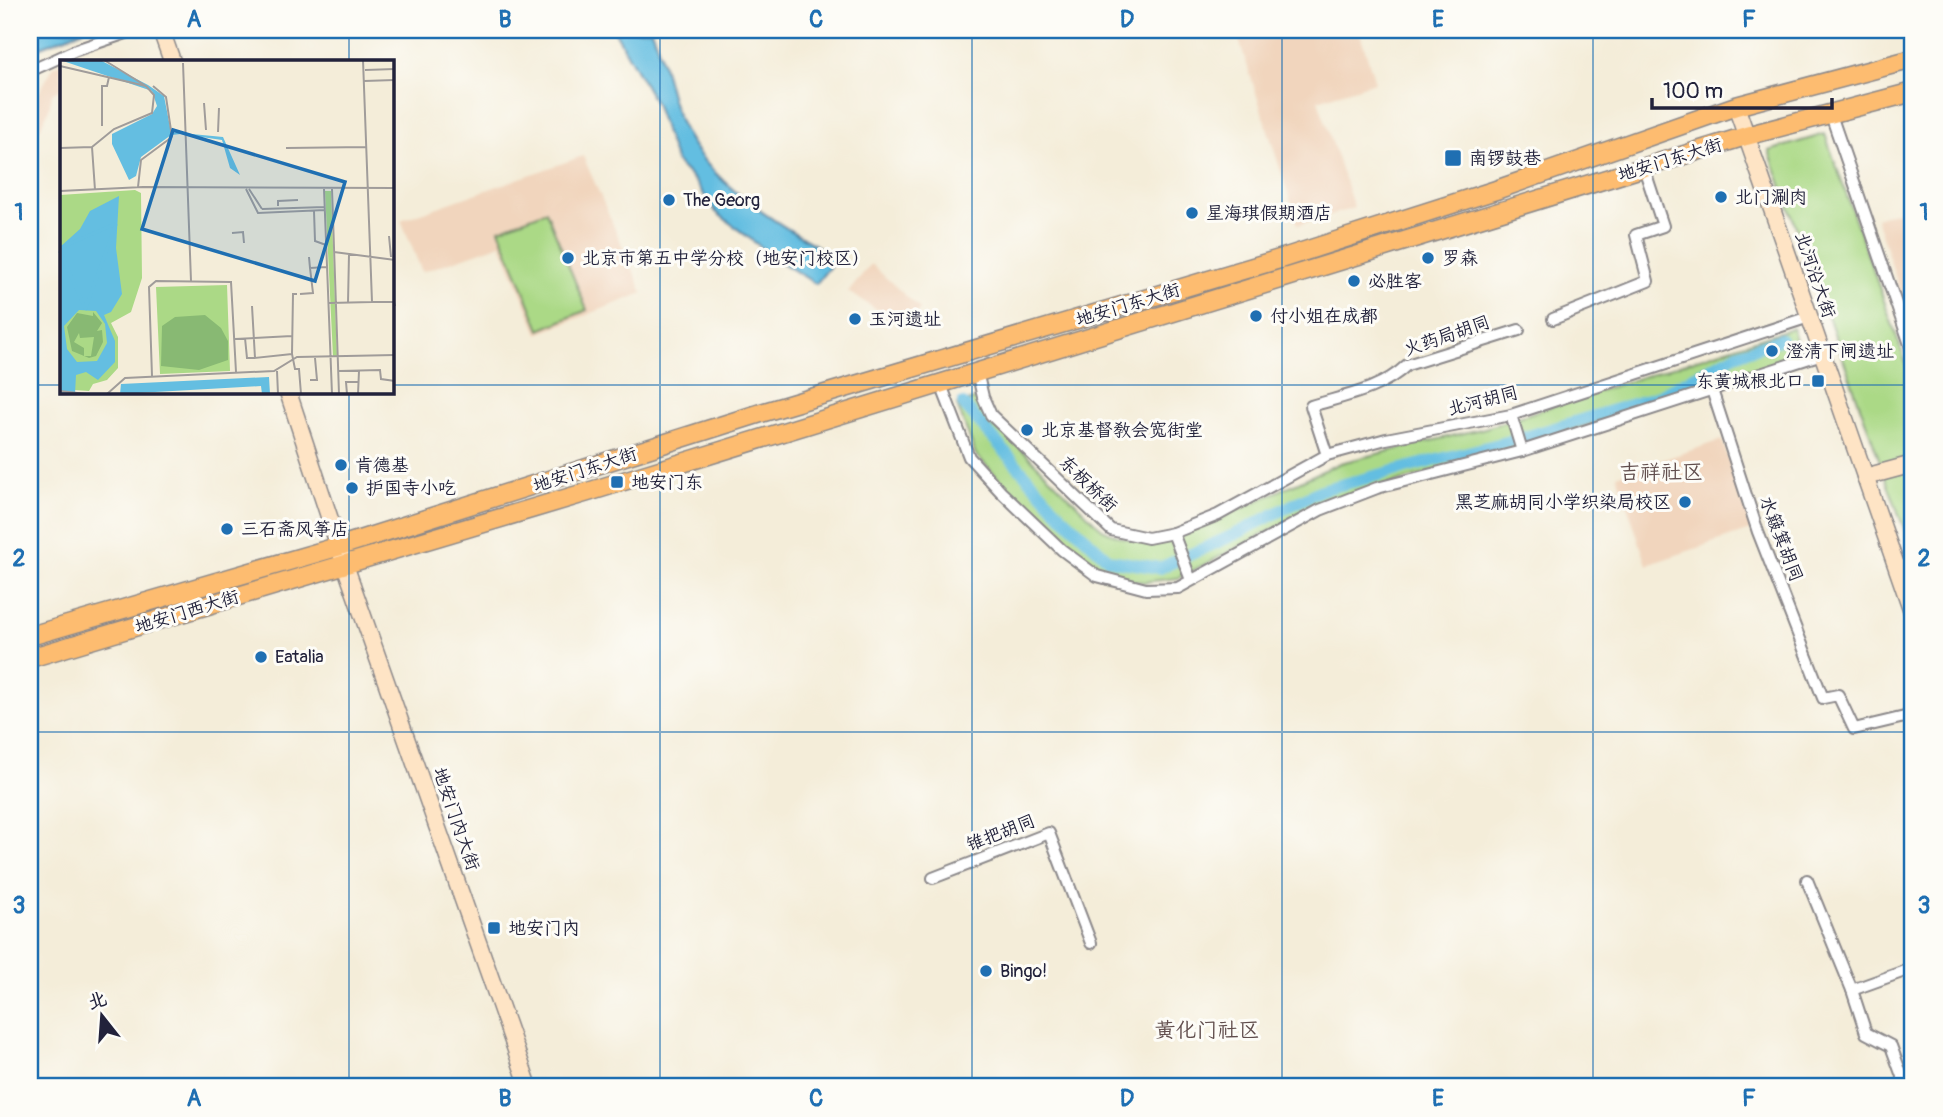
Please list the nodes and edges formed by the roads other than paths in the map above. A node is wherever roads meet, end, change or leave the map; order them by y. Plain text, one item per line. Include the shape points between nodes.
1 (135, 30) edge
2 (161, 30) edge
3 (1913, 59) edge
4 (172, 60) edge
5 (30, 71) edge
6 (1913, 93) edge
7 (1736, 106) junction
8 (1831, 115) junction
9 (1746, 136) junction
10 (1644, 168) junction
11 (1809, 317) junction
12 (1553, 319) dead end
13 (1519, 330) dead end
14 (1913, 353) edge
15 (1822, 354) junction
16 (976, 372) junction
17 (940, 382) junction
18 (1712, 390) junction
19 (289, 394) edge
20 (1511, 415) junction
21 (1522, 451) junction
22 (1327, 455) junction
23 (1913, 464) edge
24 (1866, 477) junction
25 (1173, 533) junction
26 (340, 546) junction
27 (345, 565) junction
28 (1191, 580) junction
29 (1913, 614) edge
30 (30, 636) edge
31 (30, 658) edge
32 (1913, 715) edge
33 (933, 878) dead end
34 (1807, 880) dead end
35 (1091, 943) dead end
36 (1913, 968) edge
37 (1852, 990) junction
38 (529, 1087) edge
39 (1906, 1087) edge

1 - 5 street
2 - 4 main road
3 - 7 main road, 地安门东大街
6 - 8 main road, 地安门东大街
7 - 9 main road, 北河沿大街
7 - 26 main road, 地安门东大街 via 1283,258 761,413
8 - 9 main road, 地安门东大街
8 - 14 street
9 - 10 main road, 地安门东大街
9 - 11 main road, 北河沿大街
10 - 12 street via 1663,226 1636,235 1648,281
10 - 16 main road, 地安门东大街
11 - 15 main road, 北河沿大街
11 - 20 street, 北河胡同
13 - 22 street, 火药局胡同 via 1407,365 1395,377 1366,390 1311,406
15 - 18 street
15 - 24 main road, 北河沿大街
16 - 17 main road, 地安门东大街
16 - 25 street, 东板桥街 via 992,415 1111,530 1148,538
17 - 27 main road, 地安门东大街
17 - 28 street via 969,457 1062,550 1097,576 1146,589 1178,588
18 - 21 street
18 - 32 street, 水簸箕胡同 via 1758,532 1823,698 1838,695 1854,729
19 - 26 main road, 地安门内大街
20 - 21 street
20 - 22 street, 北河胡同
21 - 28 street via 1390,484 1343,501
22 - 25 street, 北河胡同 via 1218,515
23 - 24 main road
24 - 29 main road, 北河沿大街
25 - 28 street
26 - 27 main road, 地安门内大街
26 - 30 main road, 地安门西大街
27 - 31 main road, 地安门西大街
27 - 38 main road, 地安门内大街
33 - 35 street, 锥把胡同 via 1049,833
34 - 37 street
36 - 37 street
37 - 39 street via 1866,1033 1891,1046

